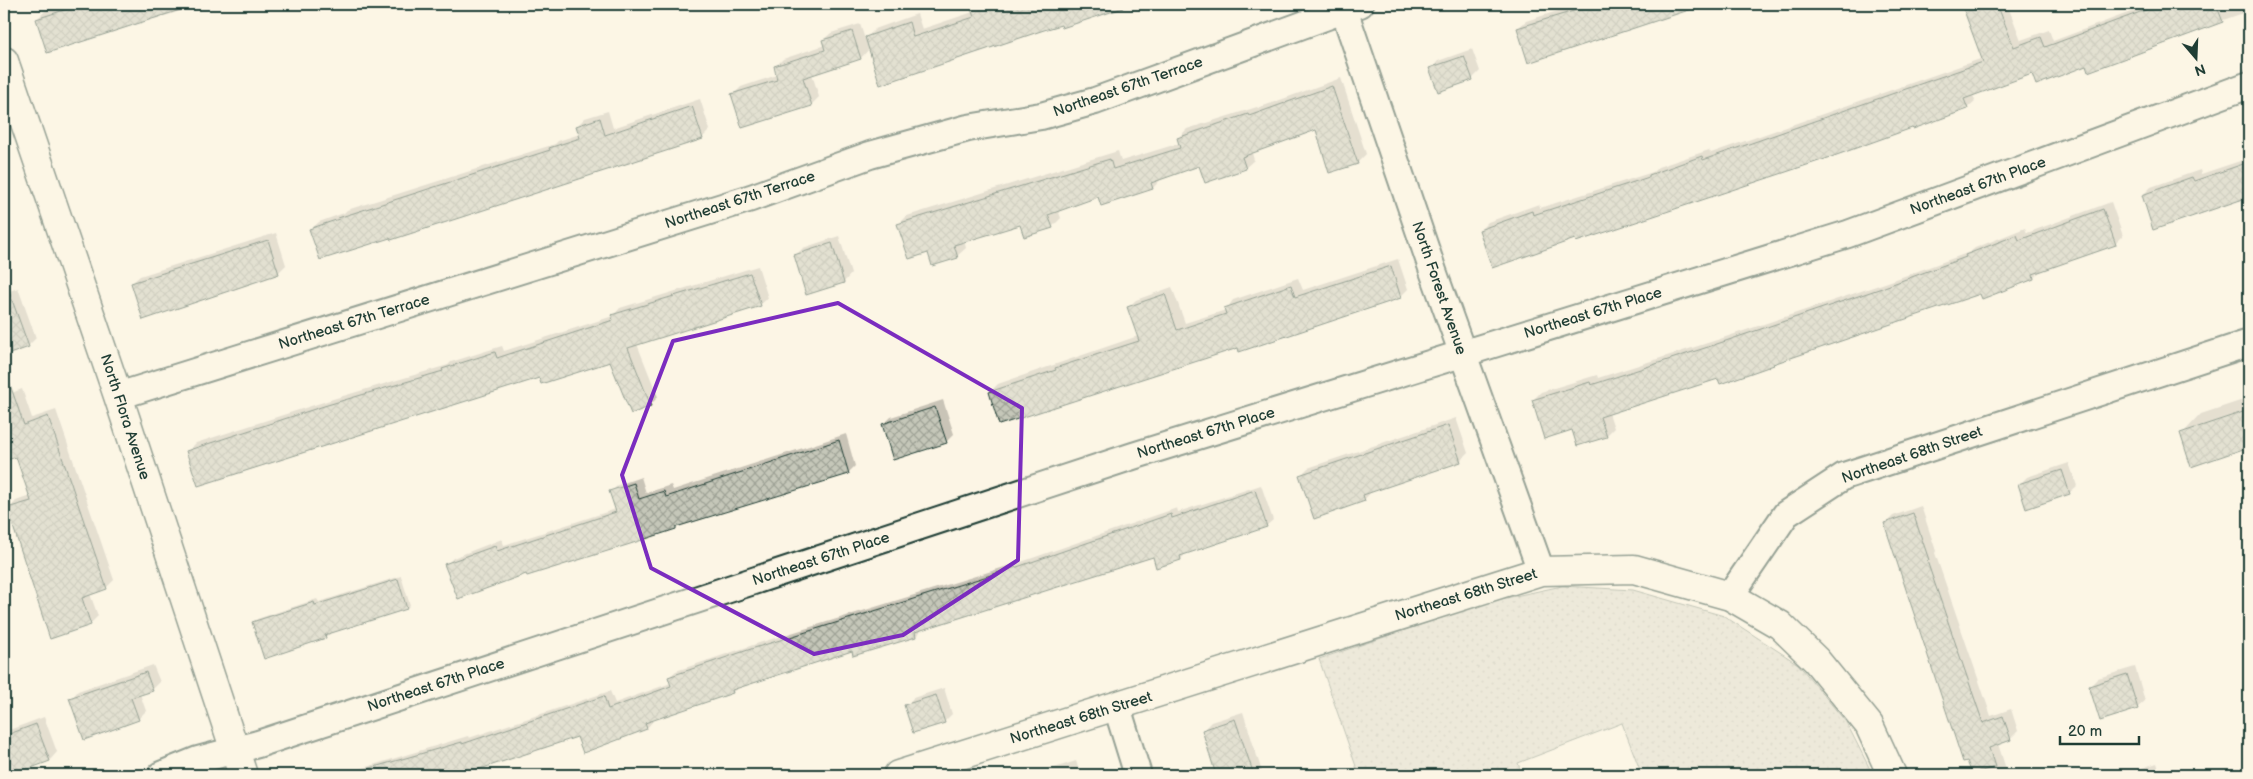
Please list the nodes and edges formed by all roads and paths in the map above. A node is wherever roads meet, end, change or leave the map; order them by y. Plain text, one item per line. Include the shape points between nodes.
1 (1349, 6) edge
2 (4, 61) edge
3 (2249, 85) edge
4 (2249, 343) edge
5 (1462, 354) junction
6 (118, 396) junction
7 (1541, 571) junction
8 (1730, 596) junction
9 (1117, 707) junction
10 (240, 763) edge
11 (161, 775) edge
12 (898, 775) edge
13 (1138, 775) edge
14 (1892, 775) edge

1 - 5 street, North Forest Avenue
1 - 6 street, Northeast 67th Terrace via 1095,101 1041,116 968,128 870,155 751,198
2 - 6 street, North Flora Avenue
3 - 5 street, Northeast 67th Place via 1848,234
4 - 8 street, Northeast 68th Street via 1844,476 1786,514
5 - 7 street, North Forest Avenue
5 - 10 street, Northeast 67th Place via 1133,456
6 - 10 street, North Flora Avenue
7 - 8 street, Northeast 68th Street via 1634,569
7 - 9 street, Northeast 68th Street
8 - 14 street via 1780,625 1816,660 1869,725
9 - 12 street, Northeast 68th Street
9 - 13 street
10 - 11 street, Northeast 67th Place via 198,760

